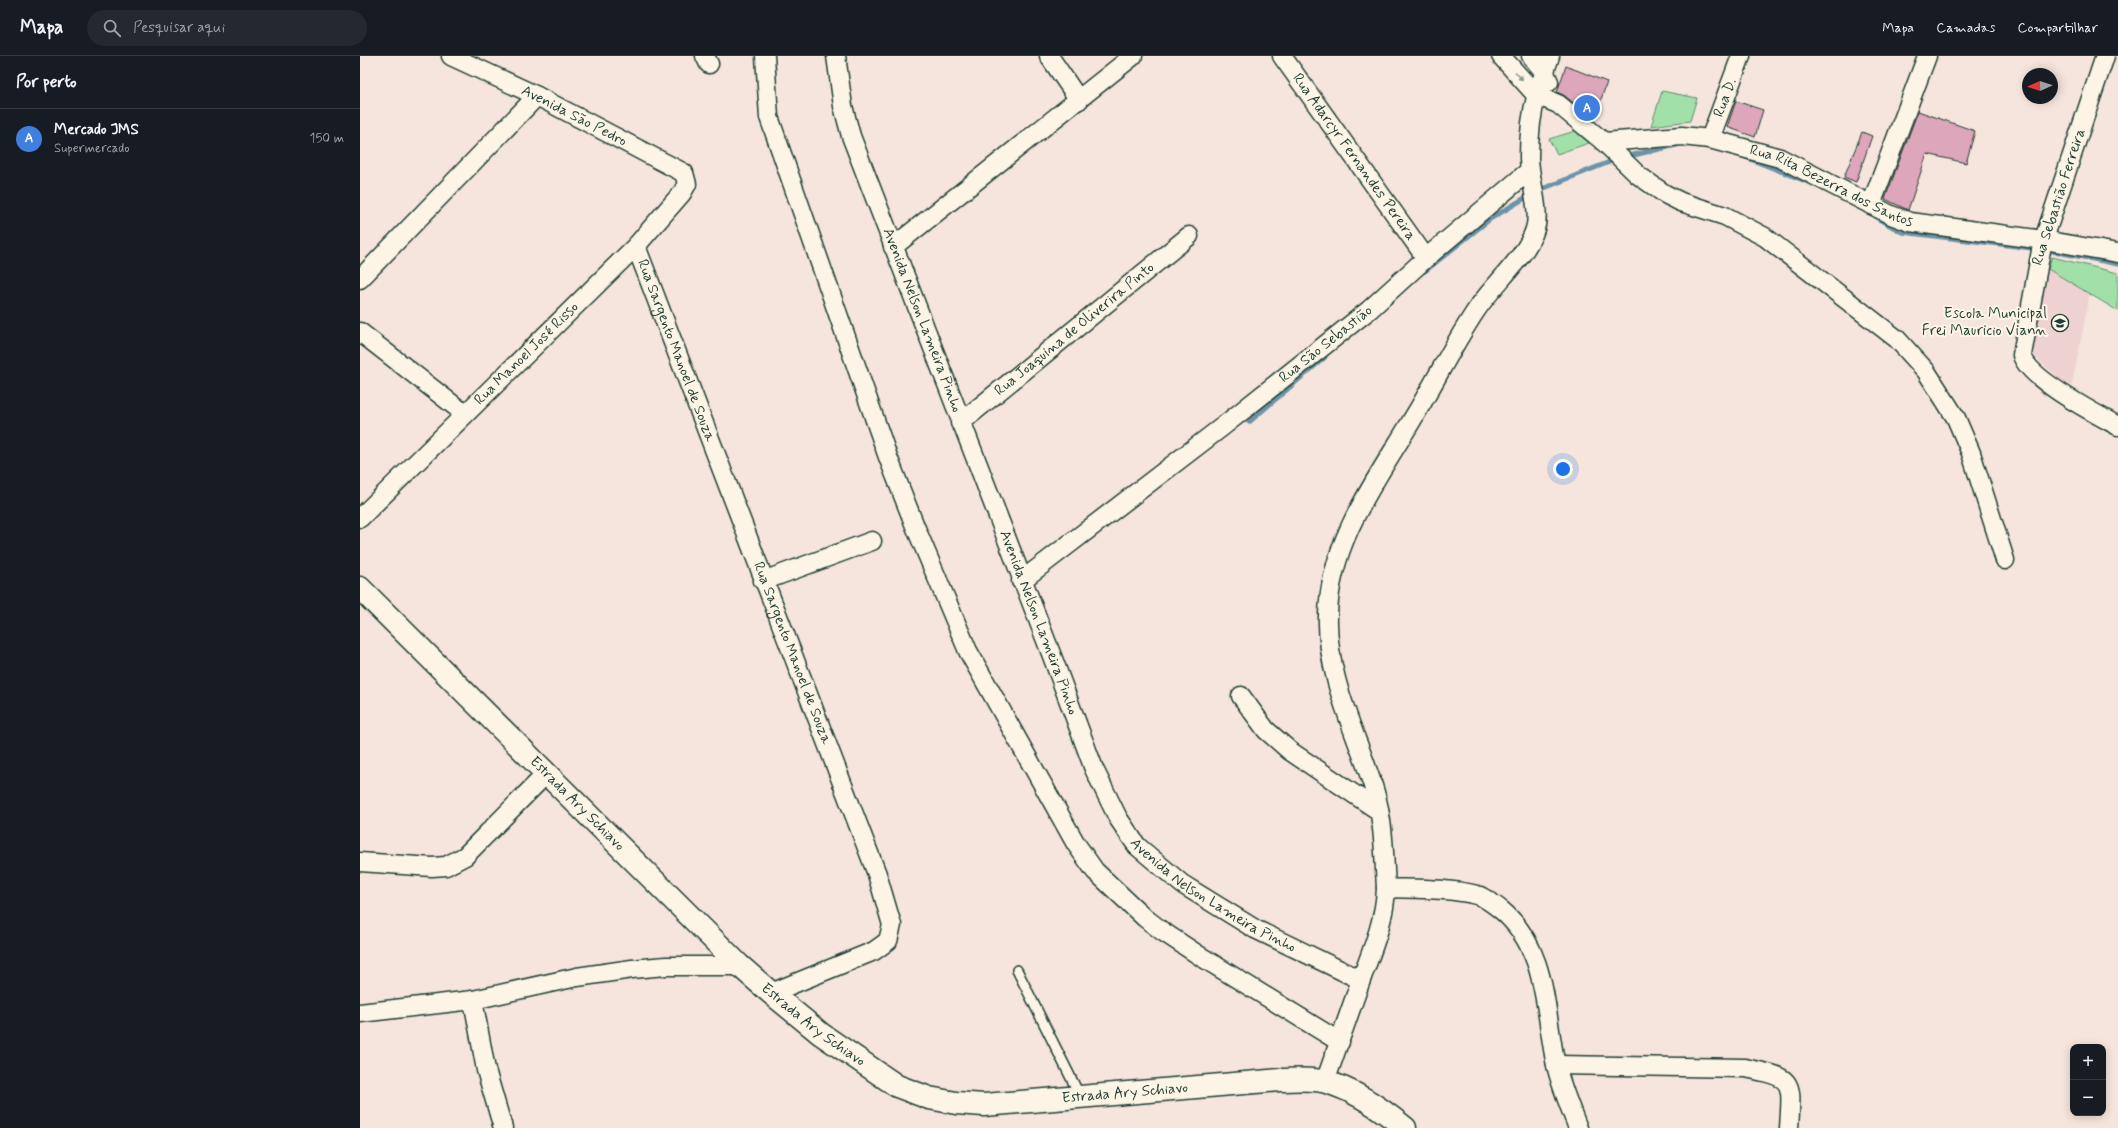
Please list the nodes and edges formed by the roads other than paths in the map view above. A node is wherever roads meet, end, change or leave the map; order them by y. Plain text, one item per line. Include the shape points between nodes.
1 (451, 56) edge
2 (765, 56) edge
3 (836, 56) edge
4 (1049, 56) edge
5 (1133, 56) edge
6 (1282, 56) edge
7 (1501, 56) edge
8 (1532, 56) edge
9 (1550, 56) edge
10 (1741, 56) edge
11 (1926, 56) edge
12 (2105, 56) edge
13 (1545, 73) junction
14 (1536, 95) junction
15 (537, 96) junction
16 (1079, 100) junction
17 (1558, 104) junction
18 (1710, 139) junction
19 (1609, 148) junction
20 (1530, 178) junction
21 (687, 184) joint
22 (1871, 205) junction
23 (1189, 236) dead end
24 (636, 246) junction
25 (893, 247) junction
26 (2041, 248) junction
27 (2118, 253) edge
28 (1426, 258) junction
29 (360, 279) edge
30 (360, 332) edge
31 (465, 414) junction
32 (960, 422) junction
33 (2118, 426) edge
34 (360, 518) edge
35 (872, 541) dead end
36 (2005, 560) dead end
37 (763, 581) junction
38 (1021, 581) junction
39 (360, 588) edge
40 (1241, 696) dead end
41 (546, 774) junction
42 (1378, 812) junction
43 (360, 862) edge
44 (1386, 888) junction
45 (740, 966) junction
46 (1017, 970) dead end
47 (1361, 980) junction
48 (771, 993) junction
49 (473, 1000) junction
50 (360, 1013) edge
51 (1340, 1042) junction
52 (1556, 1066) junction
53 (1325, 1082) junction
54 (1081, 1097) junction
55 (503, 1128) edge
56 (1405, 1128) edge
57 (1578, 1128) edge
58 (1789, 1128) edge

1 - 15 street, Avenida São Pedro
2 - 51 street via 769,117 888,457 915,526 968,651 1076,844 1095,871 1162,931
3 - 25 street, Avenida Nelson Lameira Pinho via 843,106 851,136
4 - 16 street
5 - 16 street
6 - 28 street, Rua Adarcyr Fernandes Pereira
7 -> 14 street
8 - 13 street
9 - 13 street
10 - 18 street, Rua D.
11 - 22 street
12 - 26 street, Rua Sebastião Ferreira
13 - 14 street
13 - 17 street
14 - 17 street
14 - 20 street via 1531,126
15 - 21 street, Avenida São Pedro via 684,173
15 - 29 street
16 - 25 street
17 - 19 street
18 - 19 street, Rua Rita Bezerra dos Santos via 1682,136
18 - 22 street, Rua Rita Bezerra dos Santos via 1780,158
19 - 36 street via 1665,194 1681,202 1725,216 1764,237 1898,339 1926,371 1956,418 1971,453
20 - 28 street, Rua São Sebastião
20 - 42 street via 1537,212 1536,228 1528,244 1477,308 1357,511 1337,556 1330,586 1328,641 1334,672 1374,791
21 - 24 street, Rua Manoel José Risso
22 - 26 street, Rua Rita Bezerra dos Santos via 1910,222
23 - 32 street, Rua Joaquina de Oliverira Pinto
24 - 31 street, Rua Manoel José Risso
24 - 37 street, Rua Sargento Manoel de Souza
25 - 32 street, Avenida Nelson Lameira Pinho
26 - 27 street, Rua Rita Bezerra dos Santos
26 - 33 street, Rua Sebastião Ferreira via 2022,349 2025,364 2081,407
28 - 38 street, Rua São Sebastião via 1369,310 1222,428
30 - 31 street
31 - 34 street, Rua Manoel José Risso
32 - 38 street, Avenida Nelson Lameira Pinho
35 - 37 street
37 - 48 street, Rua Sargento Manoel de Souza via 878,874 892,925 888,941 874,951
38 - 47 street, Avenida Nelson Lameira Pinho via 1094,769 1118,818 1137,846 1182,884 1220,909 1255,929
39 - 41 main road, Estrada Ary Schiavo
40 - 42 street via 1266,730 1290,751
41 - 43 street via 465,856 455,862 446,866
41 - 45 main road, Estrada Ary Schiavo
42 - 44 street via 1383,834
44 - 47 street via 1380,925
44 - 52 street via 1478,895 1514,921 1529,944 1542,979
45 - 48 main road, Estrada Ary Schiavo
45 - 49 street via 666,966 632,969 578,977
46 - 54 lane
47 - 51 street
48 - 54 main road, Estrada Ary Schiavo via 855,1059 897,1086 929,1098 984,1105
49 - 50 street
49 - 55 street via 486,1070
51 - 53 street
52 - 57 street
52 - 58 street via 1745,1068 1774,1074 1788,1085 1791,1094
53 - 54 main road, Estrada Ary Schiavo via 1280,1080
53 - 56 main road, Estrada Ary Schiavo via 1353,1093 1384,1110

